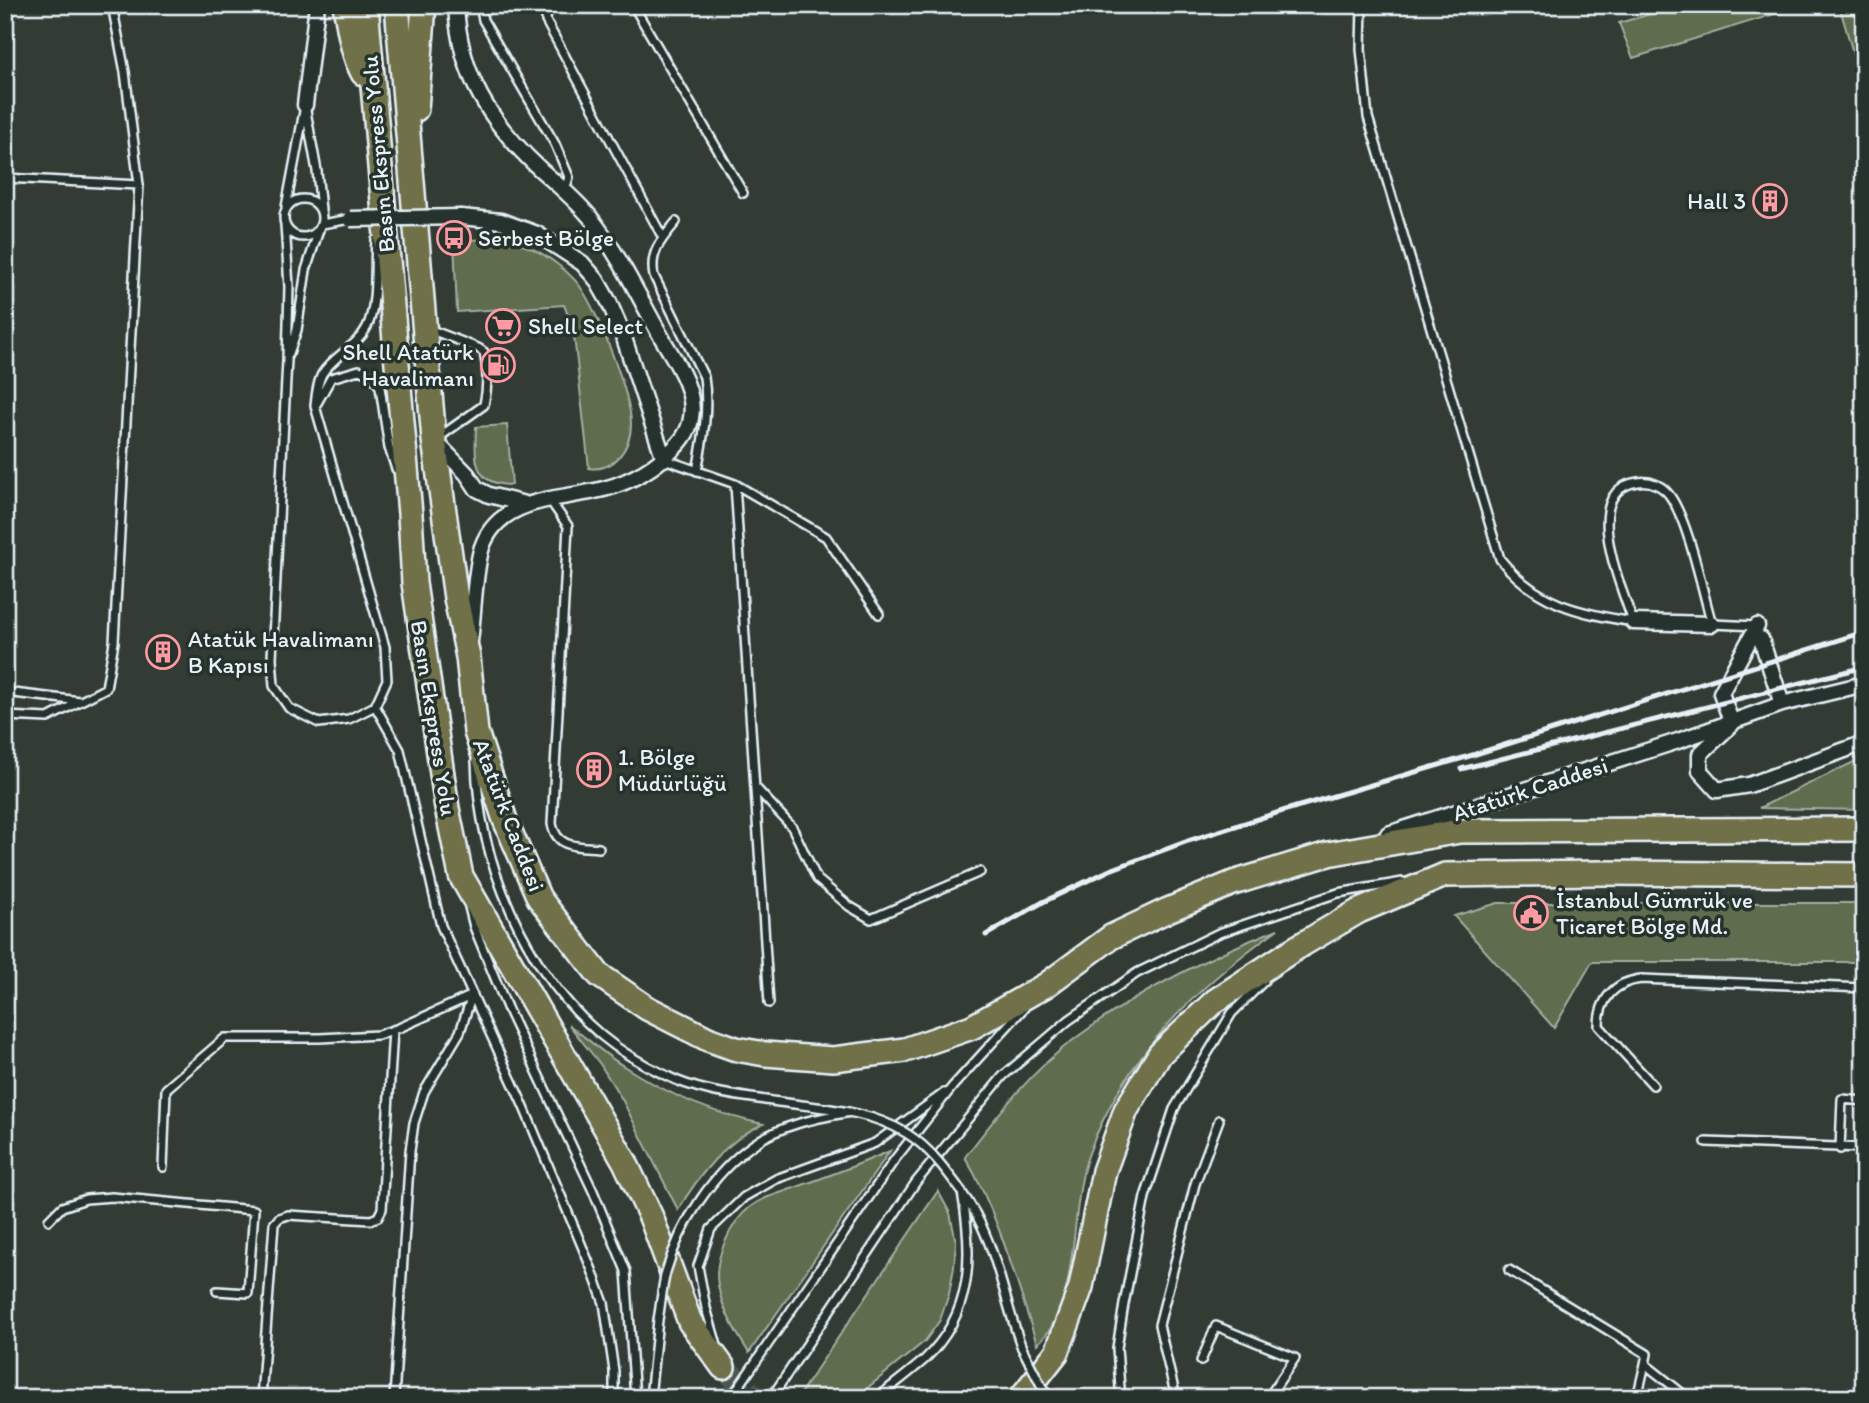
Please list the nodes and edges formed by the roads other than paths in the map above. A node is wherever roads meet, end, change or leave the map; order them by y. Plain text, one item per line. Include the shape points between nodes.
1 (112, 5) edge
2 (317, 5) edge
3 (345, 5) edge
4 (366, 5) edge
5 (397, 5) edge
6 (424, 5) edge
7 (456, 5) edge
8 (480, 5) edge
9 (547, 5) edge
10 (632, 5) edge
11 (1363, 5) edge
12 (373, 92) junction
13 (305, 105) junction
14 (410, 158) junction
15 (5, 178) edge
16 (380, 184) junction
17 (139, 186) junction
18 (565, 190) junction
19 (743, 193) dead end
20 (285, 212) junction
21 (321, 212) junction
22 (350, 219) junction
23 (676, 222) dead end
24 (285, 224) junction
25 (320, 227) junction
26 (663, 238) junction
27 (425, 328) junction
28 (287, 360) junction
29 (315, 407) junction
30 (434, 440) junction
31 (664, 458) junction
32 (697, 471) junction
33 (735, 484) junction
34 (548, 499) junction
35 (525, 504) junction
36 (410, 514) junction
37 (879, 614) dead end
38 (1633, 622) junction
39 (1712, 624) junction
40 (1759, 633) junction
41 (468, 657) junction
42 (1864, 684) edge
43 (5, 692) edge
44 (80, 701) junction
45 (1782, 704) junction
46 (375, 706) junction
47 (5, 716) edge
48 (1732, 723) junction
49 (476, 732) junction
50 (1864, 743) edge
51 (756, 789) junction
52 (1862, 829) edge
53 (599, 848) dead end
54 (1328, 853) junction
55 (980, 873) dead end
56 (1445, 875) junction
57 (1862, 875) edge
58 (461, 876) junction
59 (1296, 948) junction
60 (1046, 985) junction
61 (1864, 988) edge
62 (472, 995) junction
63 (769, 1003) dead end
64 (393, 1030) junction
65 (1653, 1085) dead end
66 (953, 1086) junction
67 (1864, 1101) edge
68 (851, 1112) junction
69 (1219, 1120) dead end
70 (1706, 1142) dead end
71 (1864, 1148) edge
72 (1840, 1149) junction
73 (163, 1167) dead end
74 (961, 1192) junction
75 (48, 1220) dead end
76 (1509, 1269) dead end
77 (217, 1291) dead end
78 (1201, 1361) dead end
79 (1645, 1364) junction
80 (723, 1367) joint
81 (261, 1398) edge
82 (394, 1398) edge
83 (614, 1398) edge
84 (635, 1398) edge
85 (650, 1398) edge
86 (731, 1398) edge
87 (771, 1398) edge
88 (877, 1398) edge
89 (1021, 1398) edge
90 (1050, 1398) edge
91 (1123, 1398) edge
92 (1176, 1398) edge
93 (1268, 1398) edge
94 (1637, 1398) edge
95 (1688, 1398) edge

1 - 17 lane
2 - 13 street
3 - 12 main road via 359,66
4 - 12 main road, Basın Ekspress Yolu
5 - 14 main road, Basın Ekspress Yolu
6 - 14 main road
7 - 18 street via 467,61 486,108 509,139
8 - 18 lane via 483,20 555,144 569,177
9 - 26 lane via 546,21
10 - 19 lane
11 - 38 lane via 1361,49 1368,117 1500,559 1543,597 1584,614
12 - 16 main road, Basın Ekspress Yolu
13 - 20 lane
13 - 21 lane
14 - 27 main road, Basın Ekspress Yolu
15 - 17 lane
16 - 29 lane via 373,312 354,345 321,375
16 - 36 main road, Basın Ekspress Yolu
17 - 44 lane via 114,642 106,688
18 - 31 street via 609,244 686,385 692,416 688,430
20 - 21 lane via 303,199
20 - 24 lane
21 - 22 lane
21 - 25 lane
22 - 25 lane
22 - 31 street, bridge via 501,221 537,234 582,263 596,279 622,332
23 - 26 lane
24 - 25 lane via 300,237 314,234
24 - 28 lane
25 - 28 lane
26 - 32 lane via 652,259 654,276 704,377 706,424
27 - 30 main road, Basın Ekspress Yolu
27 - 30 lane via 478,348 487,364 484,405
28 - 46 lane via 274,686 289,708 318,723 349,719
29 - 36 lane via 331,378 359,370 373,376 380,387 389,448
29 - 46 lane via 385,647 387,680
30 - 35 street via 477,488
30 - 41 main road, Basın Ekspress Yolu
31 - 32 lane
31 - 34 street via 624,482
32 - 33 lane
33 - 37 lane via 826,537
33 - 51 lane
34 - 35 street
34 - 53 lane via 568,526 552,824 554,835 562,842
35 - 41 street via 505,517 482,546
36 - 58 main road, Basın Ekspress Yolu via 414,583
38 - 39 street
38 - 39 lane via 1607,539 1607,519 1614,493 1641,481 1657,484 1680,513
39 - 40 lane
40 - 45 street
40 - 48 street via 1721,693
41 - 49 main road, Atatürk Caddesi
42 - 45 street, Atatürk Caddesi
43 - 44 lane
44 - 47 lane via 48,718
45 - 48 street, Atatürk Caddesi
46 - 62 lane via 400,750 441,926
48 - 50 street, Atatürk Caddesi via 1700,754 1700,771 1717,790 1790,772
48 - 54 street, Atatürk Caddesi
49 - 60 main road, Atatürk Caddesi via 505,820 539,898 599,975 647,1008 708,1039 765,1054 833,1059 905,1050 972,1027
49 - 68 lane, bridge via 480,813 494,869 513,916 552,982 602,1036 667,1076 703,1090
51 - 55 lane via 792,827 817,879 871,919
51 - 63 lane
52 - 54 main road, Atatürk Caddesi via 1460,831
54 - 60 main road, Atatürk Caddesi via 1233,883 1168,910 1111,937
56 - 57 main road
56 - 59 main road via 1359,911
56 - 87 lane via 1338,893 1219,933 1137,973 1069,1020 1003,1076 916,1182
58 - 80 main road via 625,1162 690,1322
58 - 84 lane, Basın Ekspress Yolu via 474,926 508,1010 626,1271
59 - 89 main road via 1215,1001 1160,1054 1126,1110 1104,1171 1081,1287 1057,1352
59 - 91 lane via 1232,1013 1174,1109 1145,1197 1124,1304 1117,1348
60 - 66 lane
61 - 65 lane via 1641,979 1624,983 1604,1000 1599,1026
62 - 64 lane
62 - 82 lane via 460,1032 424,1092 414,1123
62 - 83 lane via 523,1105 604,1303
64 - 73 lane via 377,1035 225,1038 166,1089
64 - 81 lane via 382,1209 371,1220 288,1215 274,1224
66 - 80 lane via 875,1143 776,1179 744,1197 711,1228 698,1266
66 - 86 lane via 895,1159
67 - 72 lane via 1842,1099
68 - 74 lane, bridge via 905,1132 940,1163
68 - 85 lane, bridge via 808,1120 755,1143 711,1185 677,1243 666,1273
69 - 92 lane via 1195,1184 1159,1325
70 - 72 lane
71 - 72 lane
74 - 88 lane via 970,1259 960,1309 926,1359
74 - 90 lane, bridge via 977,1212 1022,1348
75 - 77 lane via 62,1207 111,1197 254,1210 248,1293
76 - 79 lane via 1647,1354
78 - 93 lane via 1216,1326 1295,1358
79 - 94 lane
79 - 95 lane

